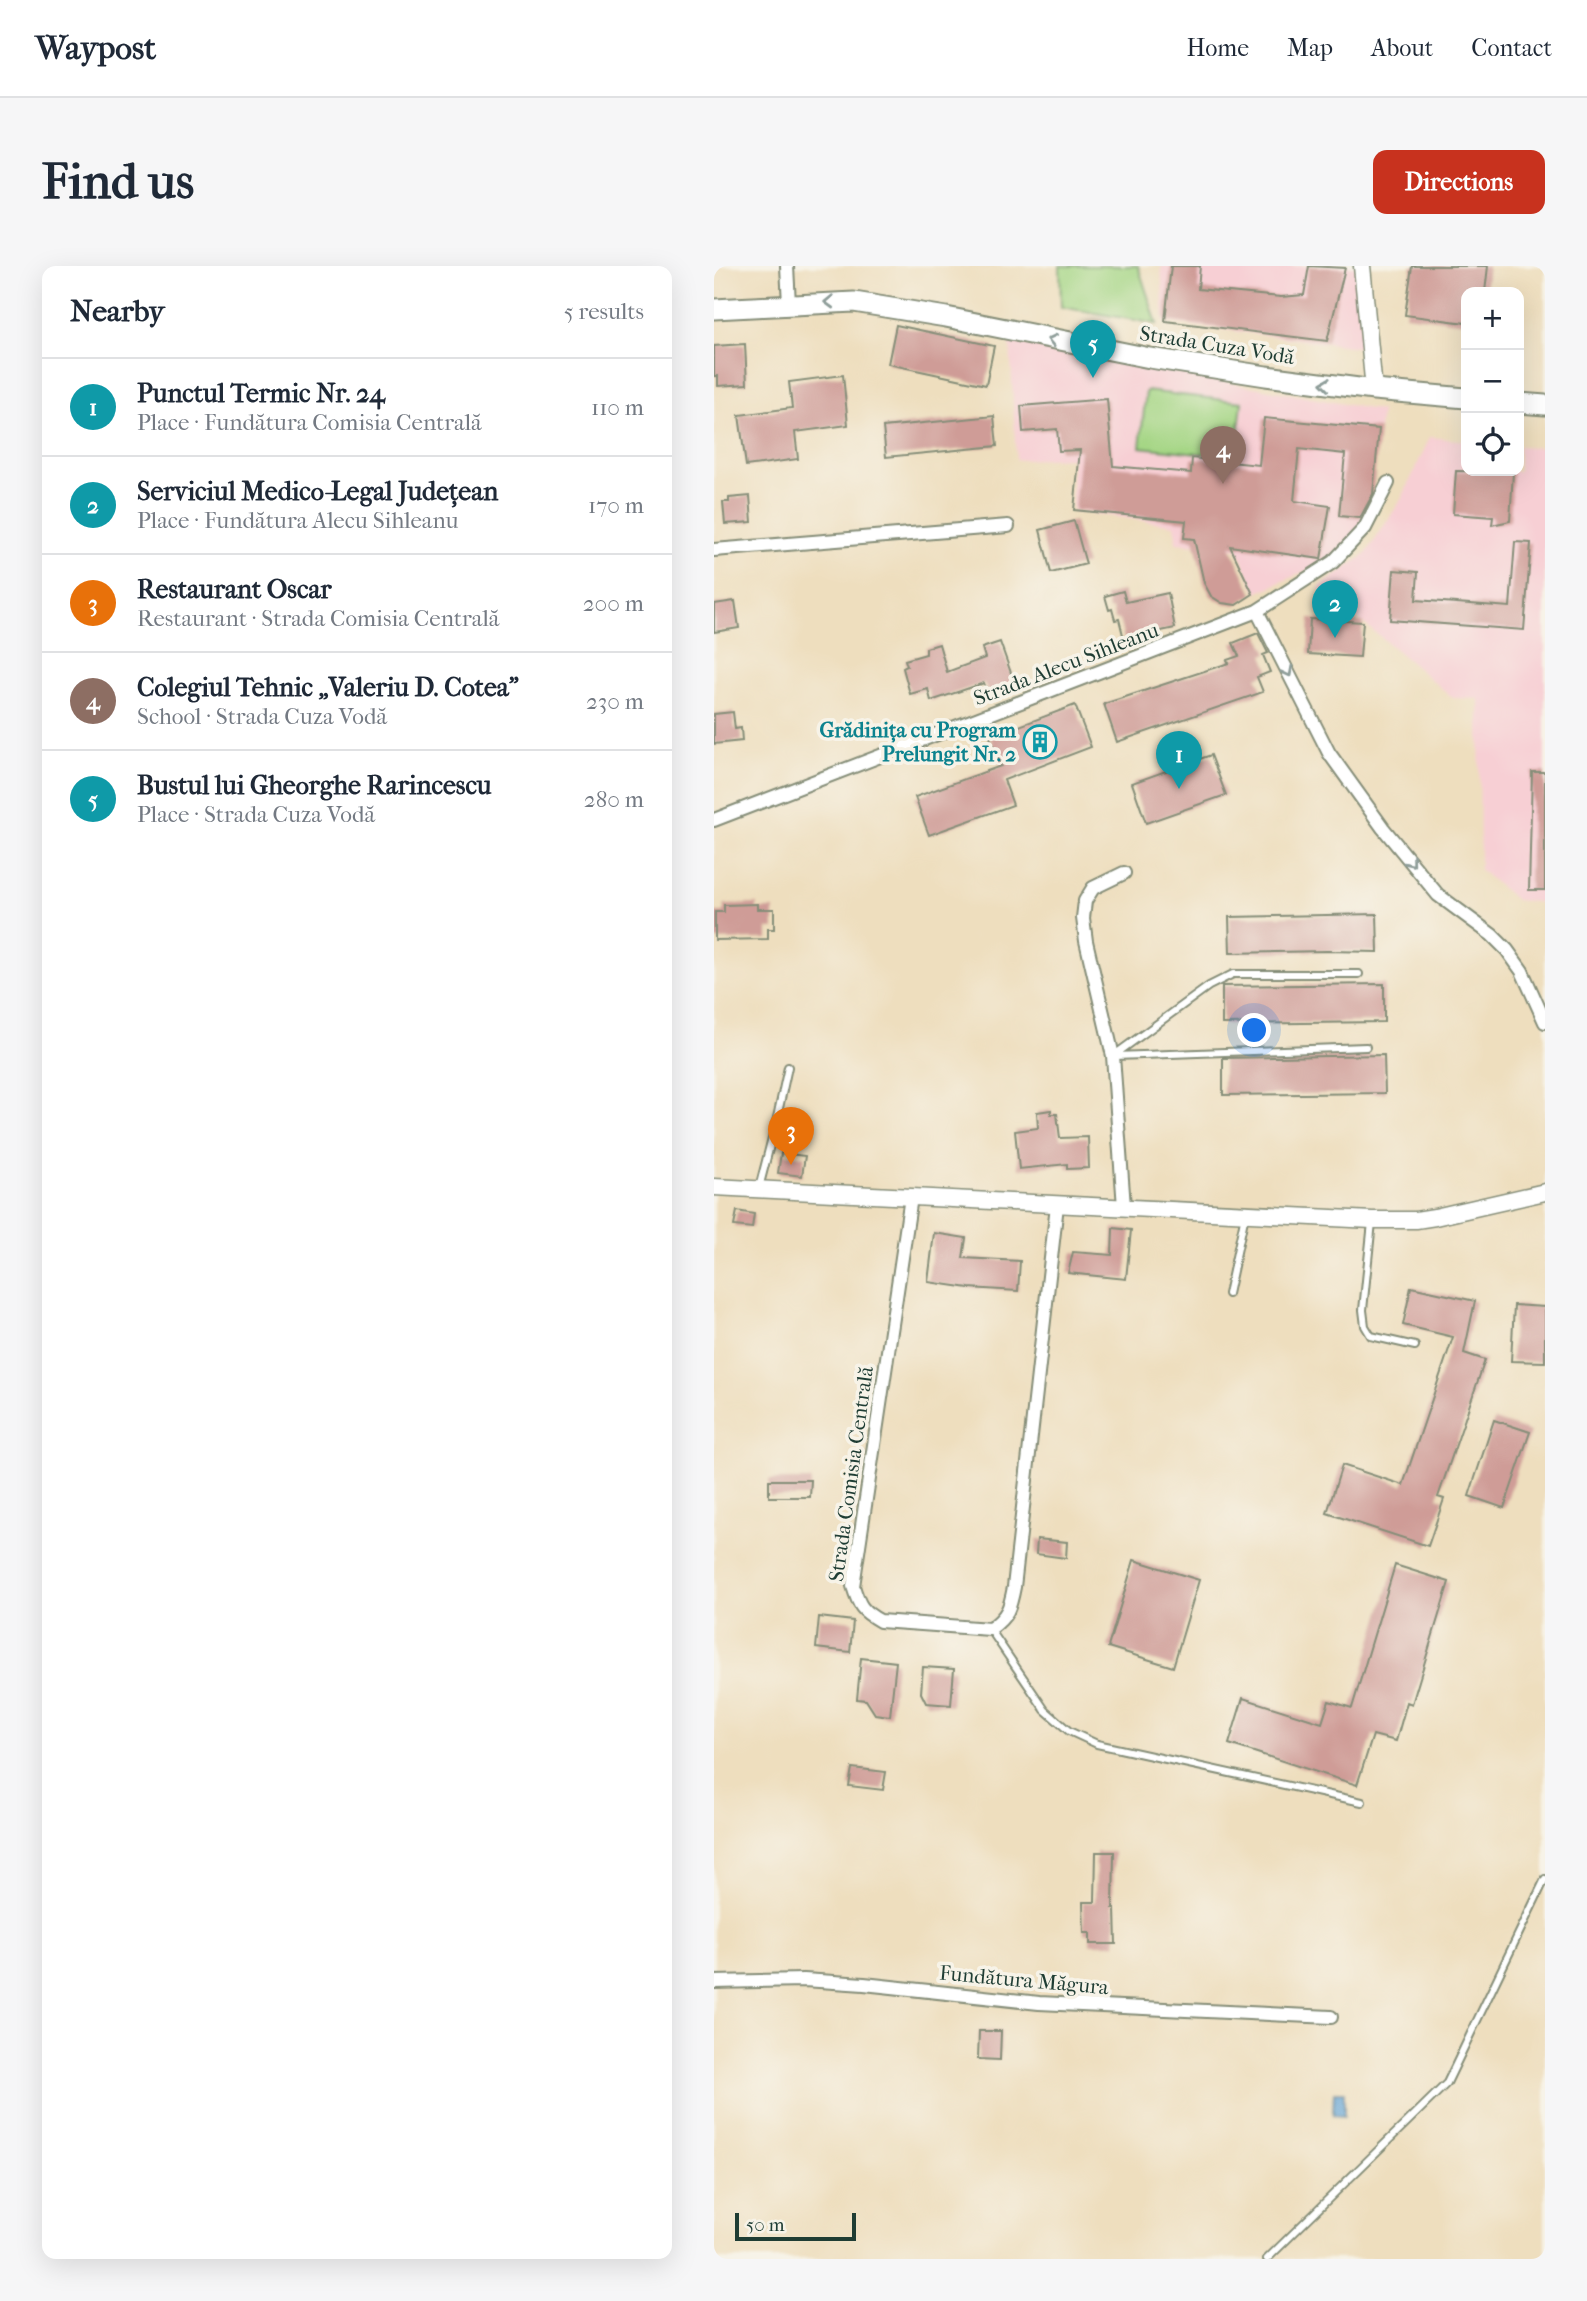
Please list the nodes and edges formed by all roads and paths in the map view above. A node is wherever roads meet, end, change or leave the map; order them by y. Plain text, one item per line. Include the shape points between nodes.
1 (787, 266) edge
2 (1362, 266) edge
3 (789, 304) junction
4 (714, 310) edge
5 (1374, 390) junction
6 (1461, 398) edge
7 (1524, 403) edge
8 (1545, 405) edge
9 (1388, 483) dead end
10 (1008, 526) dead end
11 (714, 550) edge
12 (1257, 611) junction
13 (714, 820) edge
14 (1124, 873) dead end
15 (1359, 974) dead end
16 (1545, 1022) edge
17 (1366, 1047) dead end
18 (1113, 1056) junction
19 (788, 1067) dead end
20 (714, 1187) edge
21 (758, 1189) junction
22 (1545, 1192) edge
23 (911, 1197) junction
24 (1057, 1205) junction
25 (1124, 1207) junction
26 (1246, 1213) junction
27 (1372, 1220) junction
28 (1228, 1294) dead end
29 (1415, 1346) dead end
30 (990, 1629) junction
31 (1362, 1802) dead end
32 (1545, 1879) edge
33 (714, 1982) edge
34 (1331, 2017) dead end
35 (1268, 2259) edge

1 - 3 street
2 - 5 street
3 - 4 main road, Strada Cuza Vodă
5 -> 3 main road, Strada Cuza Vodă via 1150,358 854,302
5 - 6 main road, Strada Cuza Vodă
7 - 8 main road
9 - 12 street, Strada Alecu Sihleanu via 1365,528 1333,562
10 - 11 street
12 - 13 street, Strada Alecu Sihleanu
12 -> 16 street via 1329,753 1438,895 1507,950
14 - 18 street via 1093,888 1083,918
15 - 18 lane via 1233,974 1209,986
17 - 18 lane
18 - 25 street
19 - 21 lane
20 - 21 street
21 - 23 street
22 - 27 street via 1425,1219
23 - 24 street
23 - 30 street, Strada Comisia Centrală via 853,1586 859,1604 880,1621
24 - 25 street
24 - 30 street via 1014,1587 1010,1610
25 - 26 street
26 - 27 street
26 - 28 lane
27 - 29 lane via 1365,1326 1371,1335
30 - 31 lane via 1045,1710 1069,1731 1097,1744
32 - 35 lane via 1447,2083
33 - 34 street, Fundătura Măgura via 804,1980 1039,2003

